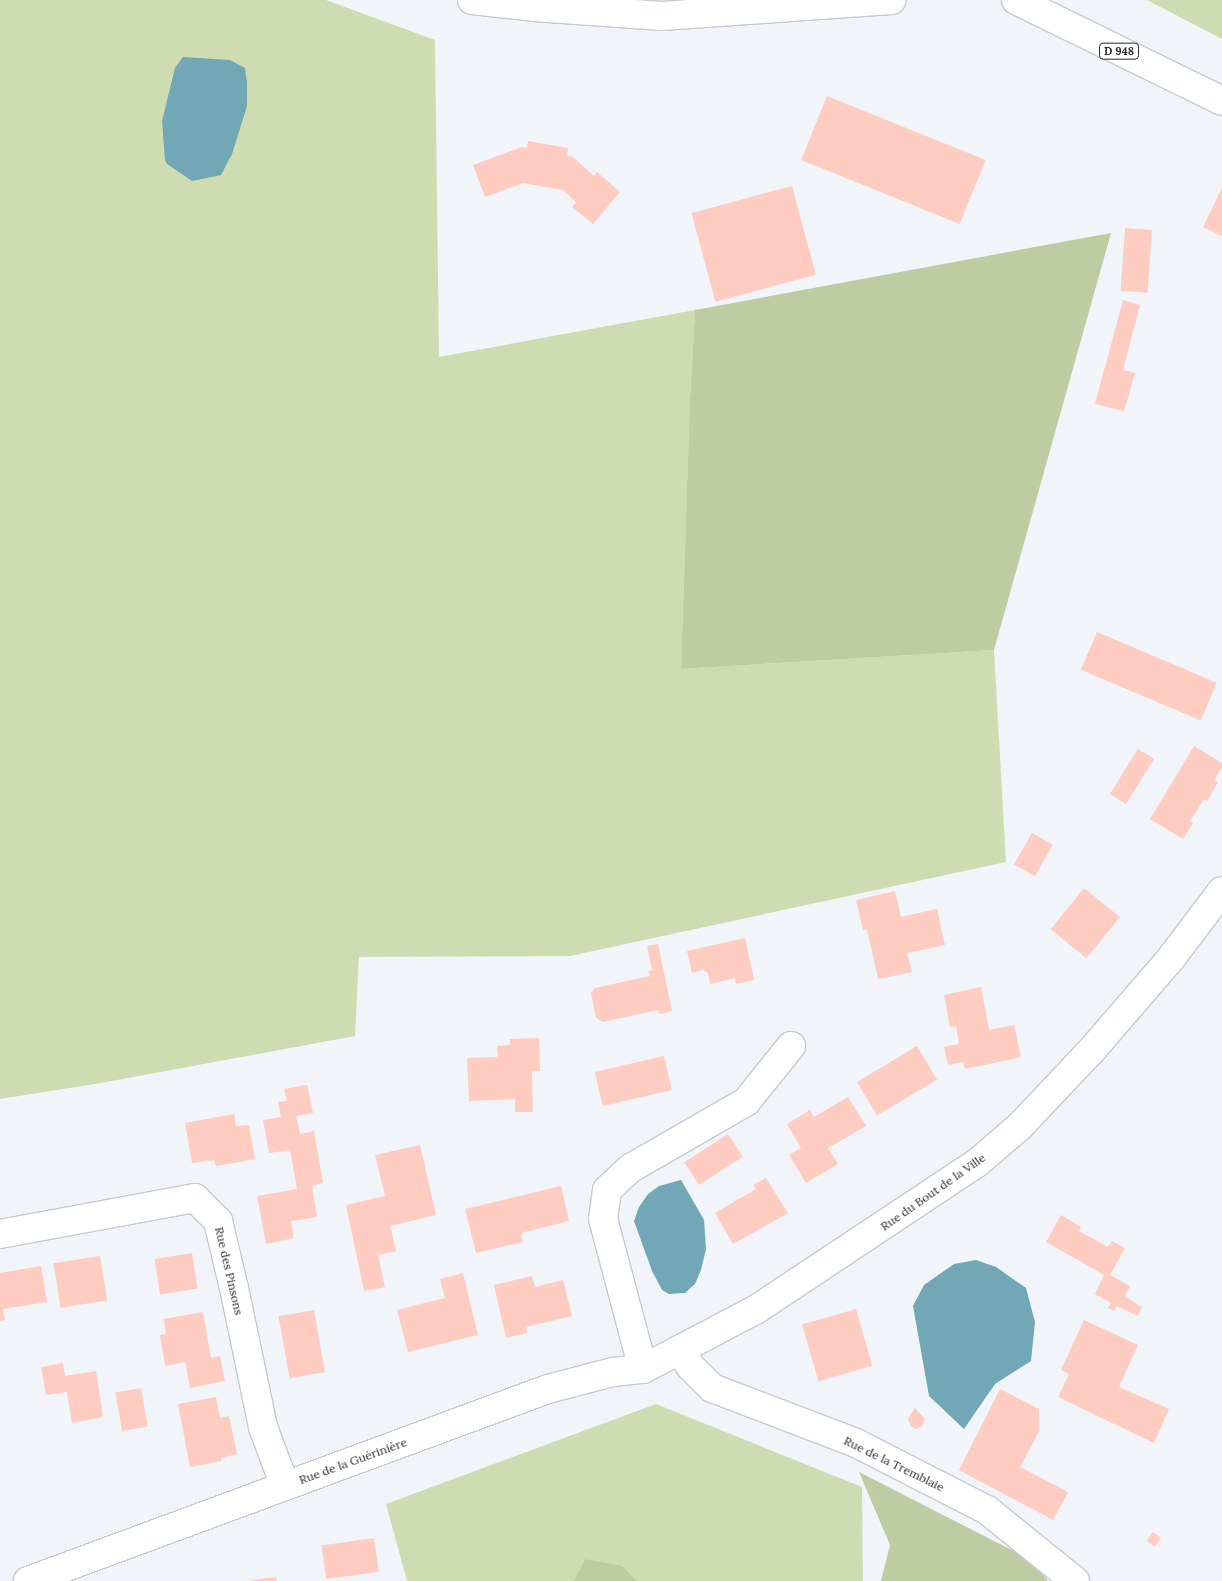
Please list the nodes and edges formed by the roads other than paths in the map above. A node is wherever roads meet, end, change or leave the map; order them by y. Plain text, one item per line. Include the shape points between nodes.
1 (472, 0) edge
2 (891, 0) edge
3 (1016, 0) edge
4 (1222, 101) edge
5 (1222, 891) edge
6 (791, 1046) dead end
7 (0, 1234) edge
8 (680, 1351) junction
9 (643, 1369) junction
10 (285, 1486) junction
11 (28, 1581) edge
12 (1075, 1581) edge

1 - 2 street via 662,16
3 - 4 street, D 948
5 - 8 street, Rue du Bout de la Ville via 1172,957 1091,1051 1020,1126 977,1163 757,1309
6 - 9 street via 746,1102 631,1168 608,1190 603,1219
7 - 10 street, Rue des Pinsons via 195,1198 218,1221 263,1427
8 - 9 street, Rue de la Guérinière
8 - 12 street, Rue de la Tremblaie via 712,1388 856,1444 987,1510
9 - 10 street, Rue de la Guérinière via 613,1372 548,1389
10 - 11 street, Rue de la Guérinière

